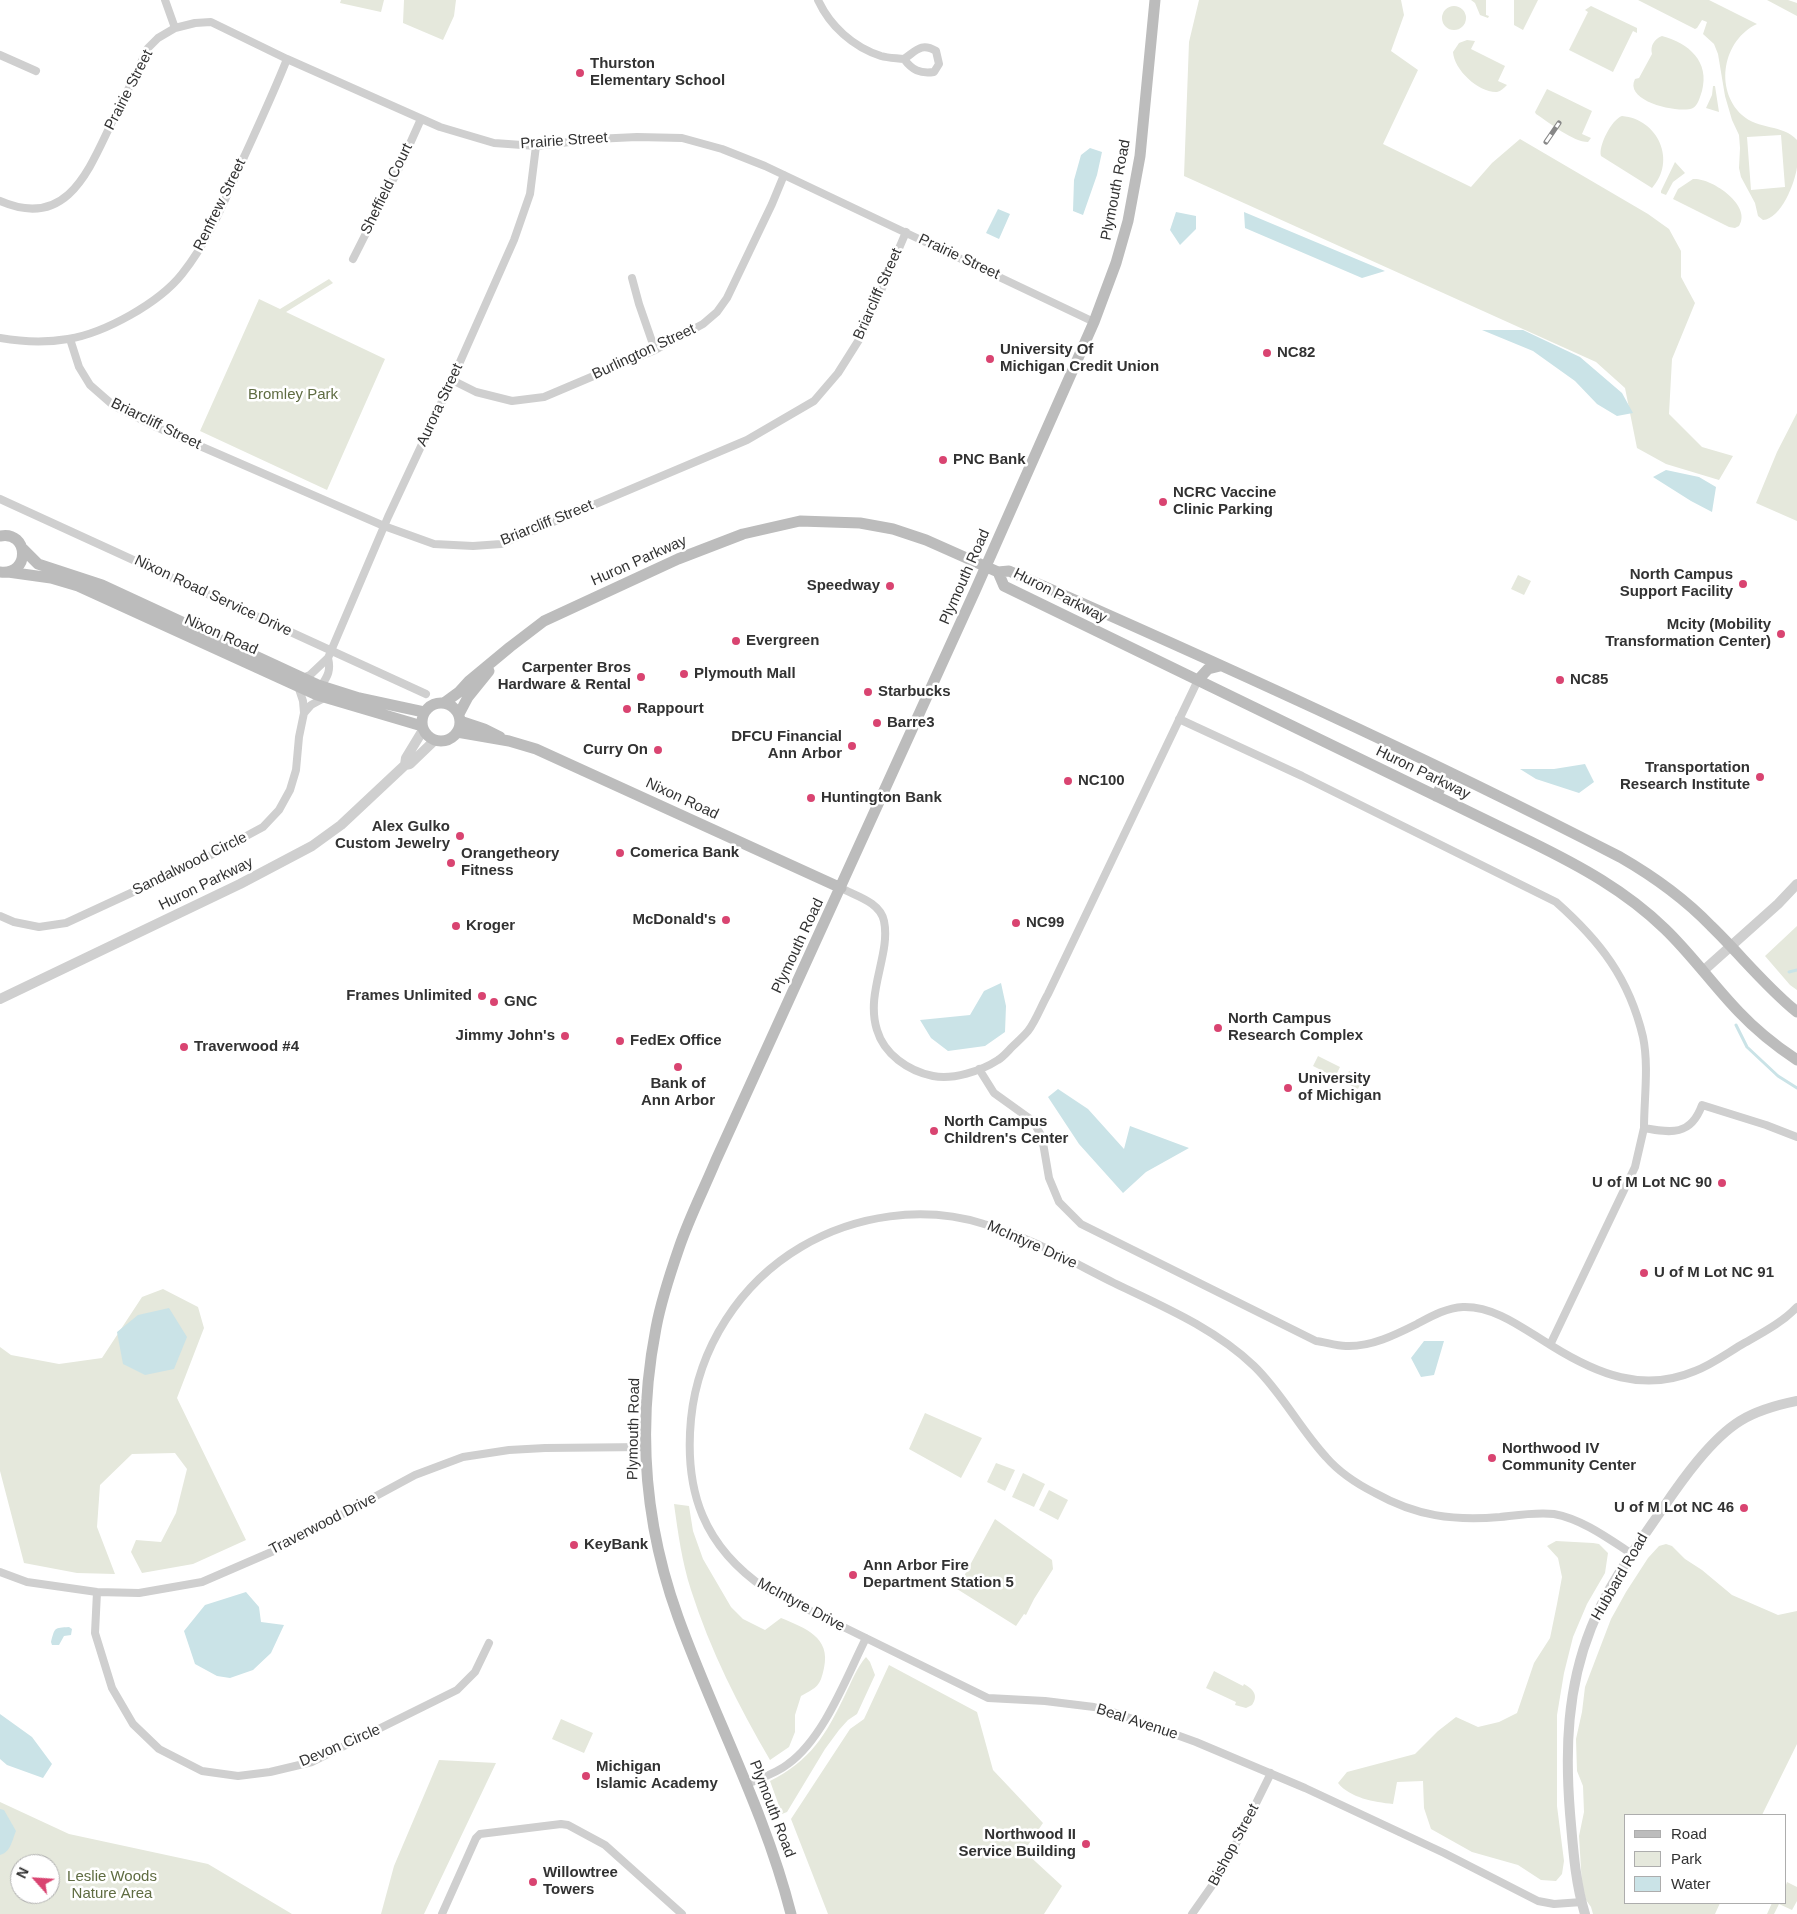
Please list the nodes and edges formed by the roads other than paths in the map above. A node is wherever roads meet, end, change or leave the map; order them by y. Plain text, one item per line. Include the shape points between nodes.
1 (165, 0) edge
2 (818, 0) edge
3 (1155, 0) edge
4 (174, 28) junction
5 (0, 55) edge
6 (287, 59) junction
7 (904, 60) junction
8 (36, 71) dead end
9 (421, 119) junction
10 (536, 146) junction
11 (784, 175) junction
12 (0, 201) edge
13 (906, 232) junction
14 (353, 259) dead end
15 (632, 278) dead end
16 (1094, 322) junction
17 (0, 338) edge
18 (70, 339) junction
19 (655, 350) junction
20 (452, 380) junction
21 (0, 499) edge
22 (384, 526) junction
23 (1, 535) edge
24 (22, 549) junction
25 (986, 567) junction
26 (998, 572) junction
27 (3, 573) edge
28 (503, 653) junction
29 (329, 654) junction
30 (1220, 666) junction
31 (1198, 680) junction
32 (296, 682) junction
33 (321, 686) junction
34 (426, 694) dead end
35 (324, 698) junction
36 (444, 703) junction
37 (424, 712) junction
38 (304, 713) junction
39 (1179, 718) junction
40 (458, 723) junction
41 (422, 728) junction
42 (435, 740) junction
43 (405, 765) junction
44 (1448, 773) junction
45 (1436, 796) junction
46 (1797, 884) edge
47 (841, 888) junction
48 (0, 916) edge
49 (1731, 946) junction
50 (1703, 971) junction
51 (0, 999) edge
52 (1797, 1012) edge
53 (1797, 1060) edge
54 (979, 1069) junction
55 (1644, 1128) junction
56 (1797, 1137) edge
57 (1797, 1307) edge
58 (1550, 1345) junction
59 (1797, 1401) edge
60 (646, 1447) junction
61 (1632, 1554) junction
62 (0, 1572) edge
63 (97, 1592) junction
64 (866, 1638) junction
65 (489, 1643) dead end
66 (1271, 1773) junction
67 (747, 1784) junction
68 (1582, 1902) junction
69 (442, 1914) edge
70 (682, 1914) edge
71 (791, 1914) edge
72 (1192, 1914) edge
73 (1585, 1914) edge

1 - 4 street
2 - 7 street via 848,40 880,56
3 - 16 main road, Plymouth Road via 1140,156 1128,222
4 - 6 street, Prairie Street via 212,22
4 - 12 street, Prairie Street via 148,48 80,184 64,199 44,208 26,208
5 - 8 street
6 - 9 street, Prairie Street
6 - 18 street, Renfrew Street via 204,243 181,276 150,303 115,324
7 - 7 street via 912,69 926,73 934,72 939,64 936,51 922,46
9 - 10 street, Prairie Street via 494,143
9 - 14 street, Sheffield Court
10 - 11 street, Prairie Street via 603,138 682,138 722,148
10 - 20 street, Aurora Street via 530,194 514,240
11 - 13 street, Prairie Street
11 - 19 street, Burlington Street via 727,298 717,312 703,324
13 - 16 street, Prairie Street
13 - 22 street, Briarcliff Street via 862,335 838,373 814,401 747,440 501,544 434,544
15 - 19 street
16 - 25 main road, Plymouth Road
17 - 18 street, Renfrew Street via 20,342
18 - 22 street, Briarcliff Street via 79,367 90,385 114,406
19 - 20 street, Burlington Street via 544,397 512,401 476,392
20 - 22 street, Aurora Street
21 - 29 street, Nixon Road Service Drive
22 - 29 street, Aurora Street
23 - 24 main road, Nixon Road via 15,538
24 - 27 main road via 22,561 14,570
24 - 32 main road, Nixon Road via 38,564 102,585
25 - 26 main road, Huron Parkway
25 - 28 main road, Huron Parkway via 893,529 860,523 800,521 743,534 678,559 544,621
25 - 47 main road, Plymouth Road
26 - 30 main road, Huron Parkway via 1009,570
26 - 31 main road, Huron Parkway via 1004,586
27 - 32 main road, Nixon Road via 51,578 78,586 226,655
28 - 36 main road, Huron Parkway
28 - 40 main road, Huron Parkway via 468,697
29 - 32 street, Aurora Street via 310,675
29 - 33 street, Aurora Street via 329,672
29 - 34 street, Nixon Road Service Drive
30 - 31 main road via 1208,669
30 - 44 main road, Huron Parkway
31 - 39 street
31 - 45 main road, Huron Parkway
32 - 33 main road via 311,687
32 - 35 main road, Nixon Road
32 - 38 street, Sandalwood Circle
33 - 37 main road
35 - 38 street
35 - 41 main road, Nixon Road
36 - 37 main road via 433,704
36 - 40 main road via 455,709
37 - 41 main road
38 - 48 street, Sandalwood Circle via 290,790 279,810 263,827 198,862 66,923 39,927
39 - 54 street via 1029,1030 999,1060
39 - 55 street via 1556,902 1608,955 1625,986 1643,1038
40 - 42 main road via 447,740
40 - 47 main road, Nixon Road via 485,738 536,749
41 - 42 main road
41 - 43 street, Huron Parkway
42 - 43 street, Huron Parkway
43 - 51 street, Huron Parkway via 341,825 312,846
44 - 45 main road
44 - 49 main road, Huron Parkway via 1651,876 1690,905
45 - 50 main road, Huron Parkway via 1578,865 1620,891 1664,927
46 - 49 street
47 - 54 street via 876,906 884,920 873,1009 877,1030 887,1051 909,1067 933,1076 957,1075
47 - 60 main road, Plymouth Road via 680,1246 656,1328 646,1396
49 - 50 street
49 - 52 main road, Huron Parkway
50 - 53 main road, Huron Parkway via 1755,1028
54 - 58 street via 994,1093 1033,1122 1042,1137 1049,1178 1059,1202 1081,1224 1316,1341 1346,1346 1376,1342 1441,1312 1464,1307 1508,1319
55 - 56 street via 1681,1130 1698,1116 1702,1104
55 - 58 street via 1635,1167
57 - 58 street via 1722,1357 1694,1372 1663,1380 1632,1380 1600,1372
59 - 61 street, Hubbard Road via 1761,1410 1728,1430 1671,1496
60 - 63 street, Traverwood Drive via 536,1448 463,1458 415,1475 276,1550 202,1582 139,1593
60 - 67 main road, Plymouth Road via 647,1484 660,1563 678,1618
61 - 64 street, McIntyre Drive via 1580,1523 1556,1514 1457,1519 1393,1503 1339,1470 1257,1369 1204,1328 1028,1241 988,1225 943,1215 891,1216 835,1230 790,1254 761,1276 729,1314 705,1361 692,1407 690,1431 696,1498 708,1528 728,1557 766,1589
61 - 68 street, Hubbard Road via 1591,1628 1571,1699 1567,1752 1569,1802
62 - 63 street, Traverwood Drive via 27,1582
63 - 65 street, Devon Circle via 95,1633 112,1688 132,1724 159,1749 202,1771 238,1776 312,1762 458,1690 475,1672
64 - 66 street, Beal Avenue via 988,1698 1072,1704 1116,1713
64 - 67 street via 819,1732 806,1749 788,1765
66 - 68 street, Beal Avenue via 1444,1853 1538,1901 1554,1904
66 - 72 street, Bishop Street via 1223,1870
67 - 71 main road, Plymouth Road via 782,1878
68 - 73 street, Hubbard Road
69 - 70 street via 480,1834 561,1824 604,1845

